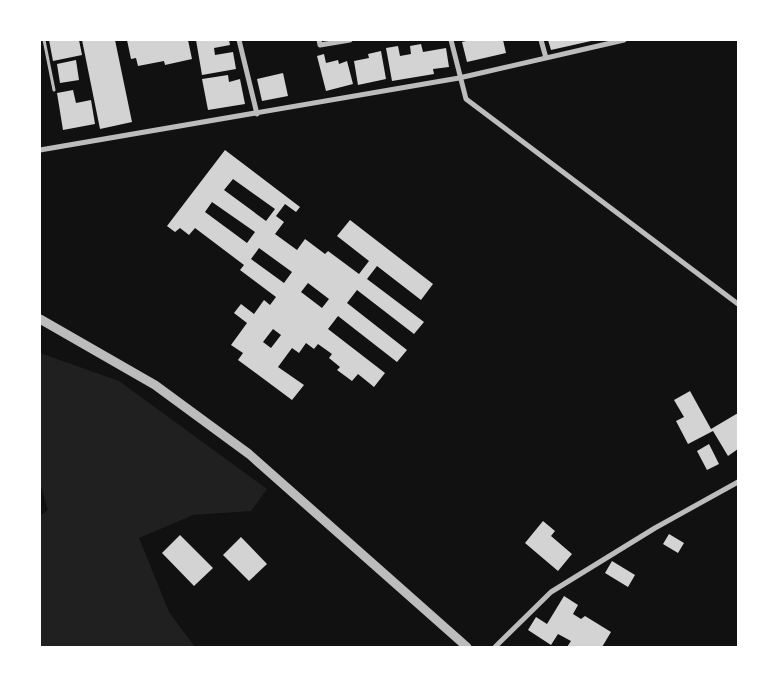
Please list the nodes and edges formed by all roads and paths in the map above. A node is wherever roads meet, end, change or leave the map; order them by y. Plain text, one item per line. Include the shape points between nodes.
1 (44, 40) edge
2 (239, 40) edge
3 (319, 40) edge
4 (350, 40) edge
5 (451, 40) edge
6 (542, 40) edge
7 (624, 40) edge
8 (546, 58) junction
9 (459, 78) junction
10 (54, 90) dead end
11 (257, 114) junction
12 (40, 150) edge
13 (738, 304) edge
14 (40, 319) edge
15 (738, 482) edge
16 (467, 647) edge
17 (495, 647) edge

1 - 10 lane
2 - 11 street
3 - 4 street via 320,45
5 - 9 street
6 - 8 street
7 - 8 street
8 - 9 street
9 - 11 street
9 - 13 street via 466,99
11 - 12 street
14 - 16 street via 155,385 249,454
15 - 17 street via 550,592

